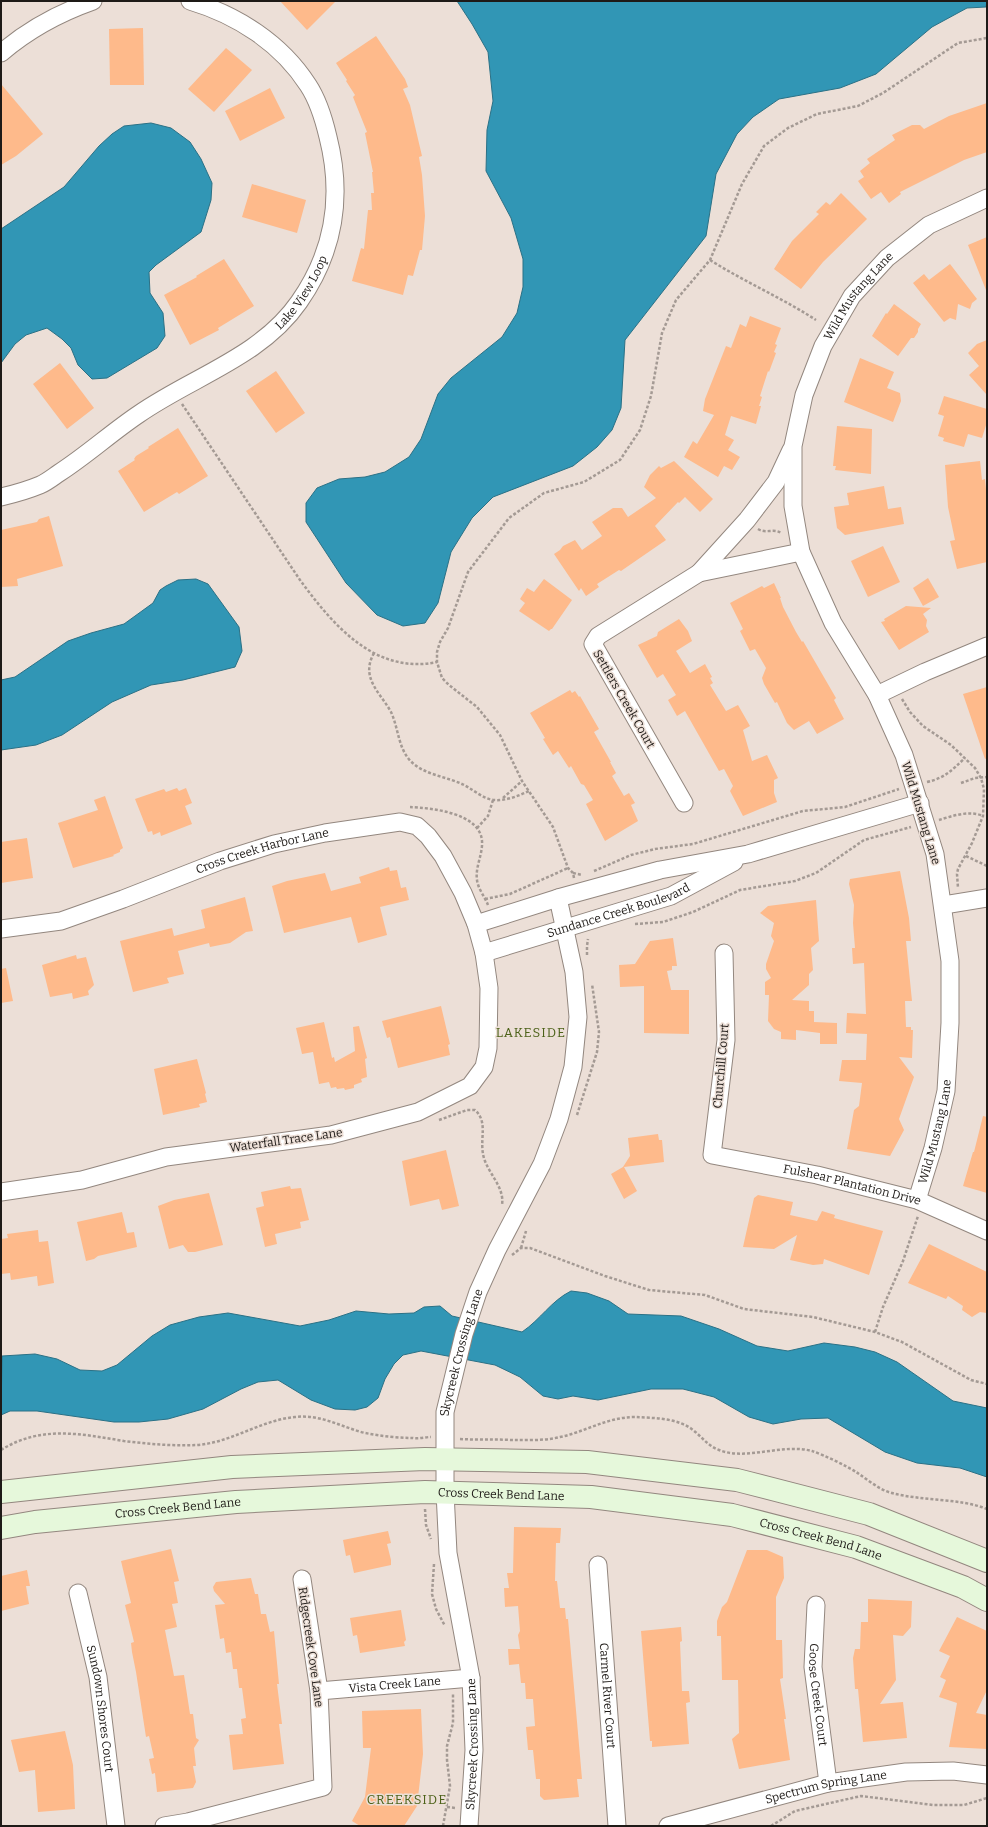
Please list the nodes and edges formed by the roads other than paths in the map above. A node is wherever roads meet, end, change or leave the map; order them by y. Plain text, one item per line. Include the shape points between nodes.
1 (93, 1) edge
2 (190, 1) edge
3 (1, 52) edge
4 (987, 198) edge
5 (793, 446) junction
6 (1, 497) edge
7 (747, 520) joint
8 (796, 553) junction
9 (699, 573) junction
10 (987, 646) edge
11 (876, 695) junction
12 (684, 803) dead end
13 (920, 803) junction
14 (748, 854) junction
15 (558, 898) junction
16 (987, 898) edge
17 (952, 904) junction
18 (476, 924) junction
19 (1, 929) edge
20 (566, 929) junction
21 (484, 953) junction
22 (724, 953) dead end
23 (712, 1155) joint
24 (1, 1192) edge
25 (920, 1202) junction
26 (987, 1230) edge
27 (435, 1459) junction
28 (1, 1492) edge
29 (435, 1492) junction
30 (1, 1528) edge
31 (987, 1561) edge
32 (598, 1565) dead end
33 (302, 1579) dead end
34 (78, 1593) dead end
35 (987, 1600) edge
36 (816, 1605) dead end
37 (471, 1678) junction
38 (320, 1691) junction
39 (987, 1775) edge
40 (828, 1783) junction
41 (116, 1826) edge
42 (164, 1826) edge
43 (469, 1826) edge
44 (617, 1826) edge
45 (668, 1826) edge

1 - 3 street via 65,11
2 - 6 street, Lake View Loop via 214,8 250,27 282,52 309,86 324,120 334,157 336,196 330,238 317,272 299,303 274,332 244,353 139,414 73,464 40,485
4 - 5 street, Wild Mustang Lane via 929,225 888,258 852,296 823,346 804,395
5 - 7 street, Wild Mustang Lane via 776,482
5 - 8 street, Wild Mustang Lane
7 - 9 street, Settlers Creek Court
8 - 9 street, Settlers Creek Court
8 - 11 street, Wild Mustang Lane via 833,623
9 - 12 street, Settlers Creek Court via 598,636 593,644
10 - 11 street
11 - 13 street, Wild Mustang Lane via 904,755
13 - 14 street, Sundance Creek Boulevard
13 - 17 street, Wild Mustang Lane
14 - 15 street, Sundance Creek Boulevard via 660,870
14 - 20 street, Sundance Creek Boulevard via 671,896 590,929
15 - 18 street, Sundance Creek Boulevard
15 - 20 street, Skycreek Crossing Lane
16 - 17 street
17 - 25 street, Wild Mustang Lane via 946,1091
18 - 19 street, Cross Creek Harbor Lane via 443,856 417,826 400,822 325,833 274,844 220,861 61,921
18 - 21 street, Waterfall Trace Lane
20 - 21 street, Sundance Creek Boulevard
20 - 27 street, Skycreek Crossing Lane via 574,972 578,1017 573,1067 559,1119 542,1164 478,1292 453,1375 445,1412 445,1438
21 - 24 street, Waterfall Trace Lane via 490,988 488,1048 484,1067 470,1086 418,1112 331,1135 166,1157 82,1180
22 - 23 street, Churchill Court via 726,1040
23 - 25 street, Fulshear Plantation Drive via 817,1175
25 - 26 street, Fulshear Plantation Drive
27 - 28 main road via 232,1467
27 - 29 street, Skycreek Crossing Lane
27 - 31 main road via 587,1462 737,1480 869,1514
29 - 30 main road, Cross Creek Bend Lane via 236,1502 35,1522
29 - 35 main road, Cross Creek Bend Lane via 591,1497 732,1515 856,1547 963,1587
29 - 37 street, Skycreek Crossing Lane
32 - 44 street, Carmel River Court
33 - 38 street, Ridgecreek Cove Lane
34 - 41 street, Sundown Shores Court via 98,1677
36 - 40 street, Goose Creek Court via 813,1667
37 - 38 street, Vista Creek Lane
37 - 43 street, Skycreek Crossing Lane via 474,1750
38 - 42 street, Ridgecreek Cove Lane via 323,1787
39 - 40 street, Spectrum Spring Lane via 953,1771 906,1772
40 - 45 street, Spectrum Spring Lane

